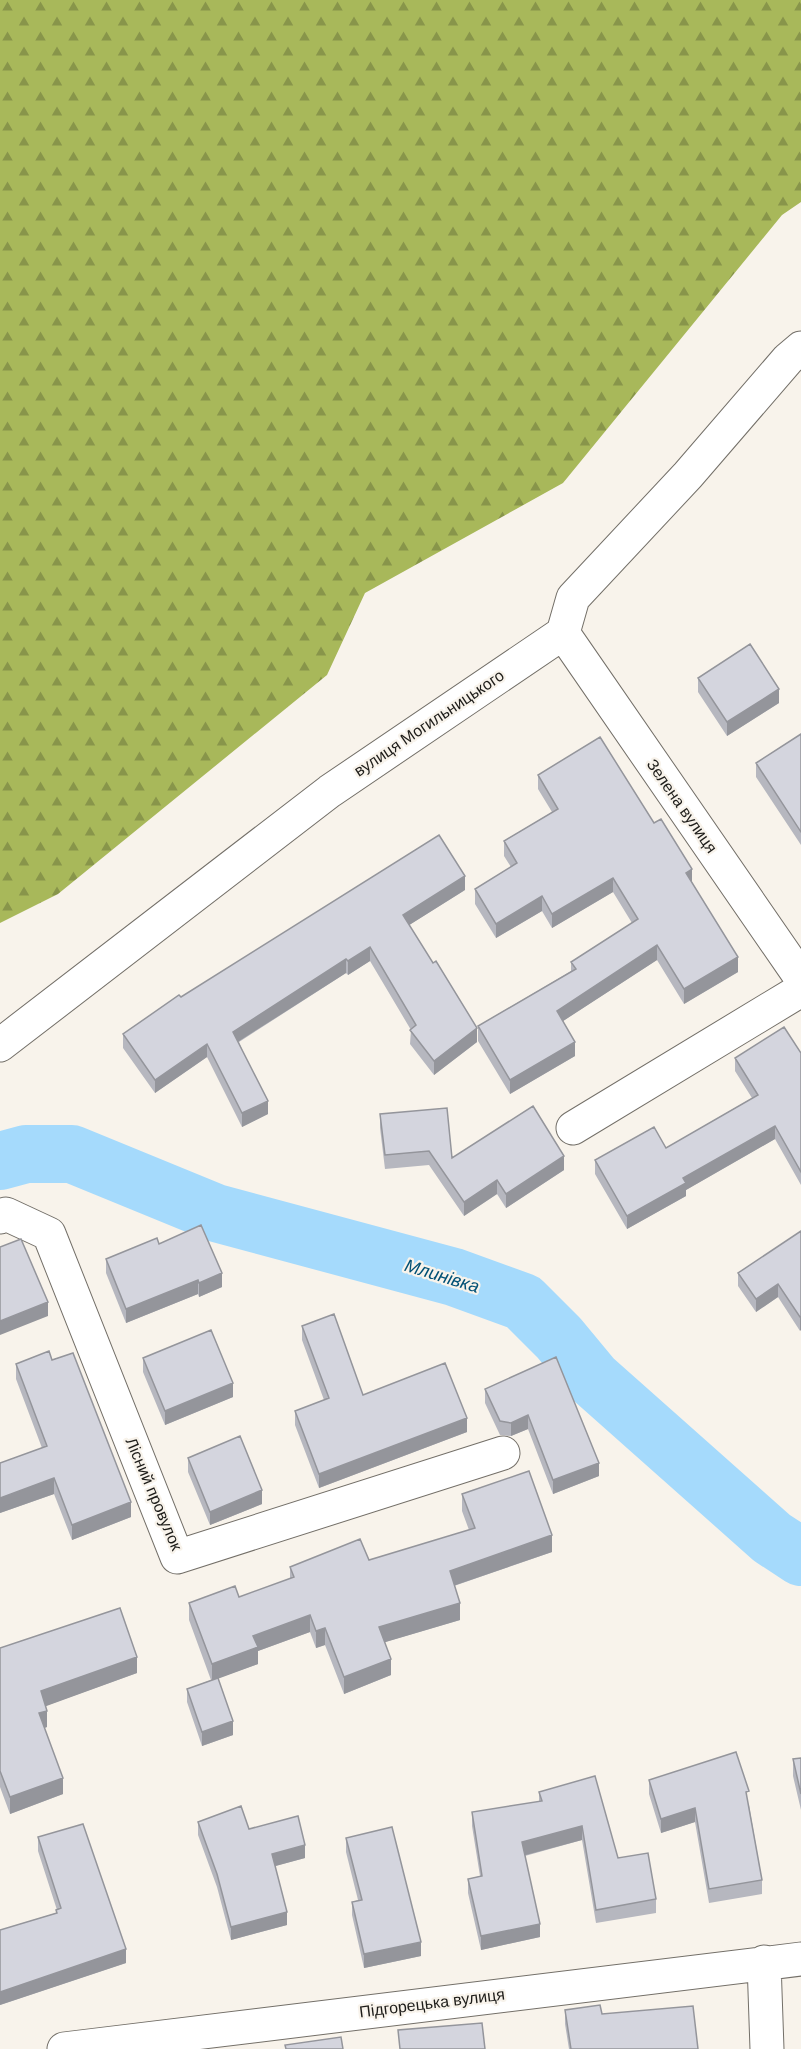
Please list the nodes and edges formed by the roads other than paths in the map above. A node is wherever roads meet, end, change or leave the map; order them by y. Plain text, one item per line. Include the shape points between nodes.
1 (801, 348) edge
2 (563, 633) junction
3 (801, 978) edge
4 (801, 990) edge
5 (0, 1045) edge
6 (573, 1128) dead end
7 (0, 1217) edge
8 (503, 1453) dead end
9 (801, 1959) edge
10 (764, 1962) junction
11 (64, 2049) edge
12 (767, 2049) edge

1 - 2 street via 573,598
2 - 3 street, Зелена вулиця
2 - 5 street, вулиця Могильницького via 330,790
4 - 6 street
7 - 8 street, Лісний провулок via 6,1214 49,1234 177,1557
9 - 10 street, Підгорецька вулиця
10 - 11 street, Підгорецька вулиця
10 - 12 street

